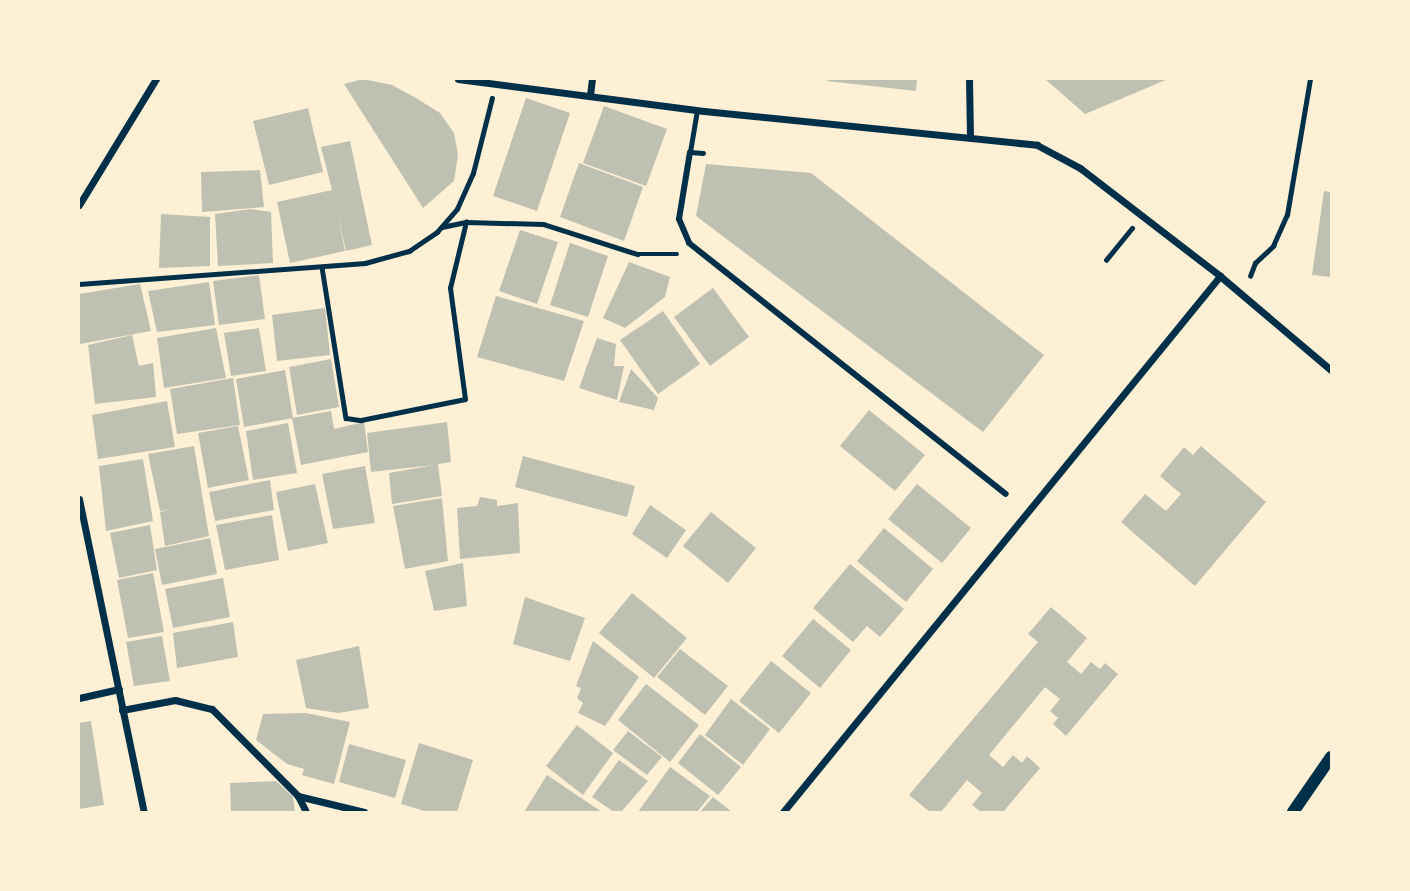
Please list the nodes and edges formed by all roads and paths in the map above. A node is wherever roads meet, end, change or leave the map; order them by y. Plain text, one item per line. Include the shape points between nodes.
1 (156, 79) edge
2 (458, 79) edge
3 (592, 79) edge
4 (969, 79) edge
5 (1310, 79) edge
6 (495, 84) junction
7 (590, 95) junction
8 (697, 110) junction
9 (970, 136) junction
10 (690, 152) junction
11 (704, 153) dead end
12 (79, 205) edge
13 (1142, 216) junction
14 (466, 222) junction
15 (442, 227) junction
16 (692, 245) junction
17 (1106, 260) dead end
18 (322, 267) junction
19 (1220, 276) junction
20 (1250, 276) dead end
21 (79, 284) edge
22 (1331, 370) edge
23 (1006, 494) dead end
24 (79, 499) edge
25 (119, 689) junction
26 (79, 698) edge
27 (122, 709) junction
28 (1331, 757) edge
29 (298, 796) junction
30 (144, 812) edge
31 (306, 812) edge
32 (364, 812) edge
33 (783, 812) edge
34 (1293, 812) edge

1 - 12 street
2 - 6 street
3 - 7 street
4 - 9 street
5 - 20 path via 1286,215 1273,246 1255,263
6 - 7 street
6 - 15 path via 473,173 457,209
7 - 8 street
8 - 9 street
8 - 10 lane
9 - 13 street via 1021,141 1052,151
10 - 11 lane
10 - 16 street via 680,224
13 - 17 path
13 - 19 street
14 - 15 path
14 - 16 path via 543,224 637,254 674,254
14 - 18 path via 450,288 466,399 361,420 345,418
15 - 18 path via 409,251 365,263
16 - 23 street
18 - 21 path
19 - 22 street
19 - 33 street
24 - 25 street
25 - 26 street
25 - 27 street
27 - 29 street via 175,700 202,704 223,718
27 - 30 street
28 - 34 street
29 - 31 street
29 - 32 street

